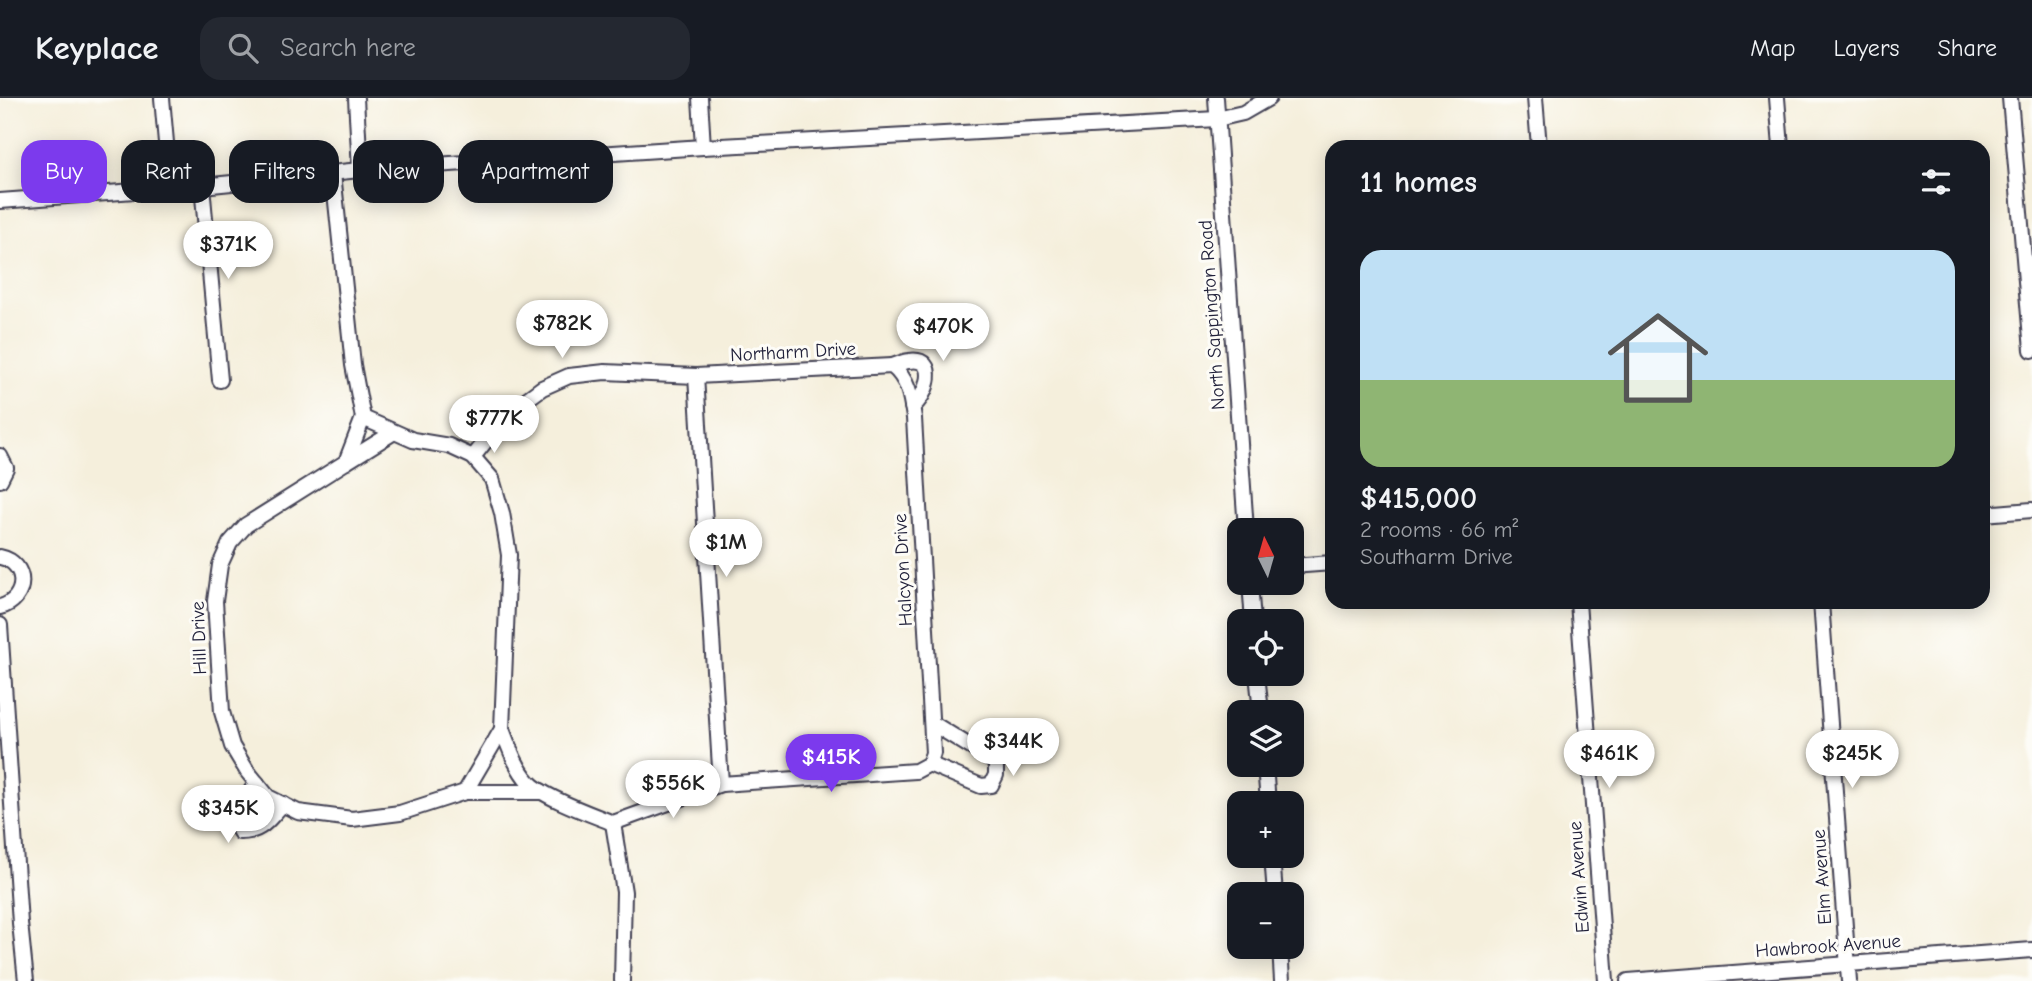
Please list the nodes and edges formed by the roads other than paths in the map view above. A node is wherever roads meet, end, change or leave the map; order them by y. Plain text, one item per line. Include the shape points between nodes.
1 (162, 98) edge
2 (356, 98) edge
3 (700, 98) edge
4 (1216, 98) edge
5 (1269, 98) edge
6 (1535, 98) edge
7 (1777, 98) edge
8 (2010, 98) edge
9 (1217, 119) junction
10 (166, 140) edge
11 (358, 140) edge
12 (1538, 140) edge
13 (1780, 140) edge
14 (703, 147) junction
15 (444, 164) edge
16 (121, 191) edge
17 (0, 201) edge
18 (204, 203) edge
19 (336, 203) edge
20 (2032, 350) edge
21 (897, 371) junction
22 (696, 376) junction
23 (220, 380) dead end
24 (912, 407) junction
25 (363, 418) junction
26 (394, 432) junction
27 (0, 456) edge
28 (473, 457) junction
29 (346, 462) junction
30 (0, 480) edge
31 (2032, 510) edge
32 (1990, 513) edge
33 (1245, 518) edge
34 (0, 557) edge
35 (1325, 564) edge
36 (1304, 565) edge
37 (0, 607) edge
38 (1579, 609) edge
39 (1822, 609) edge
40 (0, 625) edge
41 (932, 723) junction
42 (502, 729) junction
43 (929, 764) junction
44 (257, 783) junction
45 (721, 784) junction
46 (465, 792) junction
47 (542, 792) junction
48 (283, 804) junction
49 (613, 824) junction
50 (2032, 950) edge
51 (1281, 959) edge
52 (1848, 964) junction
53 (26, 981) edge
54 (622, 981) edge
55 (1282, 981) edge
56 (1606, 981) edge
57 (1628, 981) edge
58 (1849, 981) edge

1 - 10 street
2 - 11 street
3 - 14 street
4 - 9 street, North Sappington Road
5 - 9 street via 1243,113
6 - 12 street
7 - 13 street
8 - 20 street
9 - 14 street
9 - 33 street, North Sappington Road
14 - 15 street
16 - 17 street
18 - 23 street
19 - 25 street
21 - 22 street, Northarm Drive
21 - 24 street, Halcyon Drive via 908,385
21 - 24 street, Northarm Drive via 910,360 925,366 929,381
22 - 28 street, Northarm Drive via 605,372 569,376 519,405
22 - 45 street
24 - 41 street, Halcyon Drive
25 - 26 street
25 - 29 street
26 - 28 street
26 - 29 street, Hill Drive
27 - 30 street via 6,468
28 - 42 street, Hill Drive via 492,479 509,555
29 - 44 street, Hill Drive via 246,525 230,543 220,565 215,601 222,712 232,746
31 - 32 street
34 - 37 street via 19,569 22,586 14,601
35 - 36 street
38 - 56 street, Edwin Avenue
39 - 52 street, Elm Avenue
40 - 53 street
41 - 43 street, Halcyon Drive
41 - 43 street via 992,760 996,775 990,785 981,786
42 - 46 street, Hill Drive
42 - 47 street, Hill Drive via 530,783
43 - 45 street via 916,771
44 - 48 street, Hill Drive via 268,797
44 - 48 street via 237,812 240,832 264,826
45 - 49 street
46 - 47 street, Hill Drive
46 - 48 street, Hill Drive via 400,813 352,819 298,812
47 - 49 street, Hill Drive
49 - 54 street via 624,892
50 - 52 street, Hawbrook Avenue
51 - 55 street
52 - 57 street, Hawbrook Avenue
52 - 58 street, Elm Avenue

